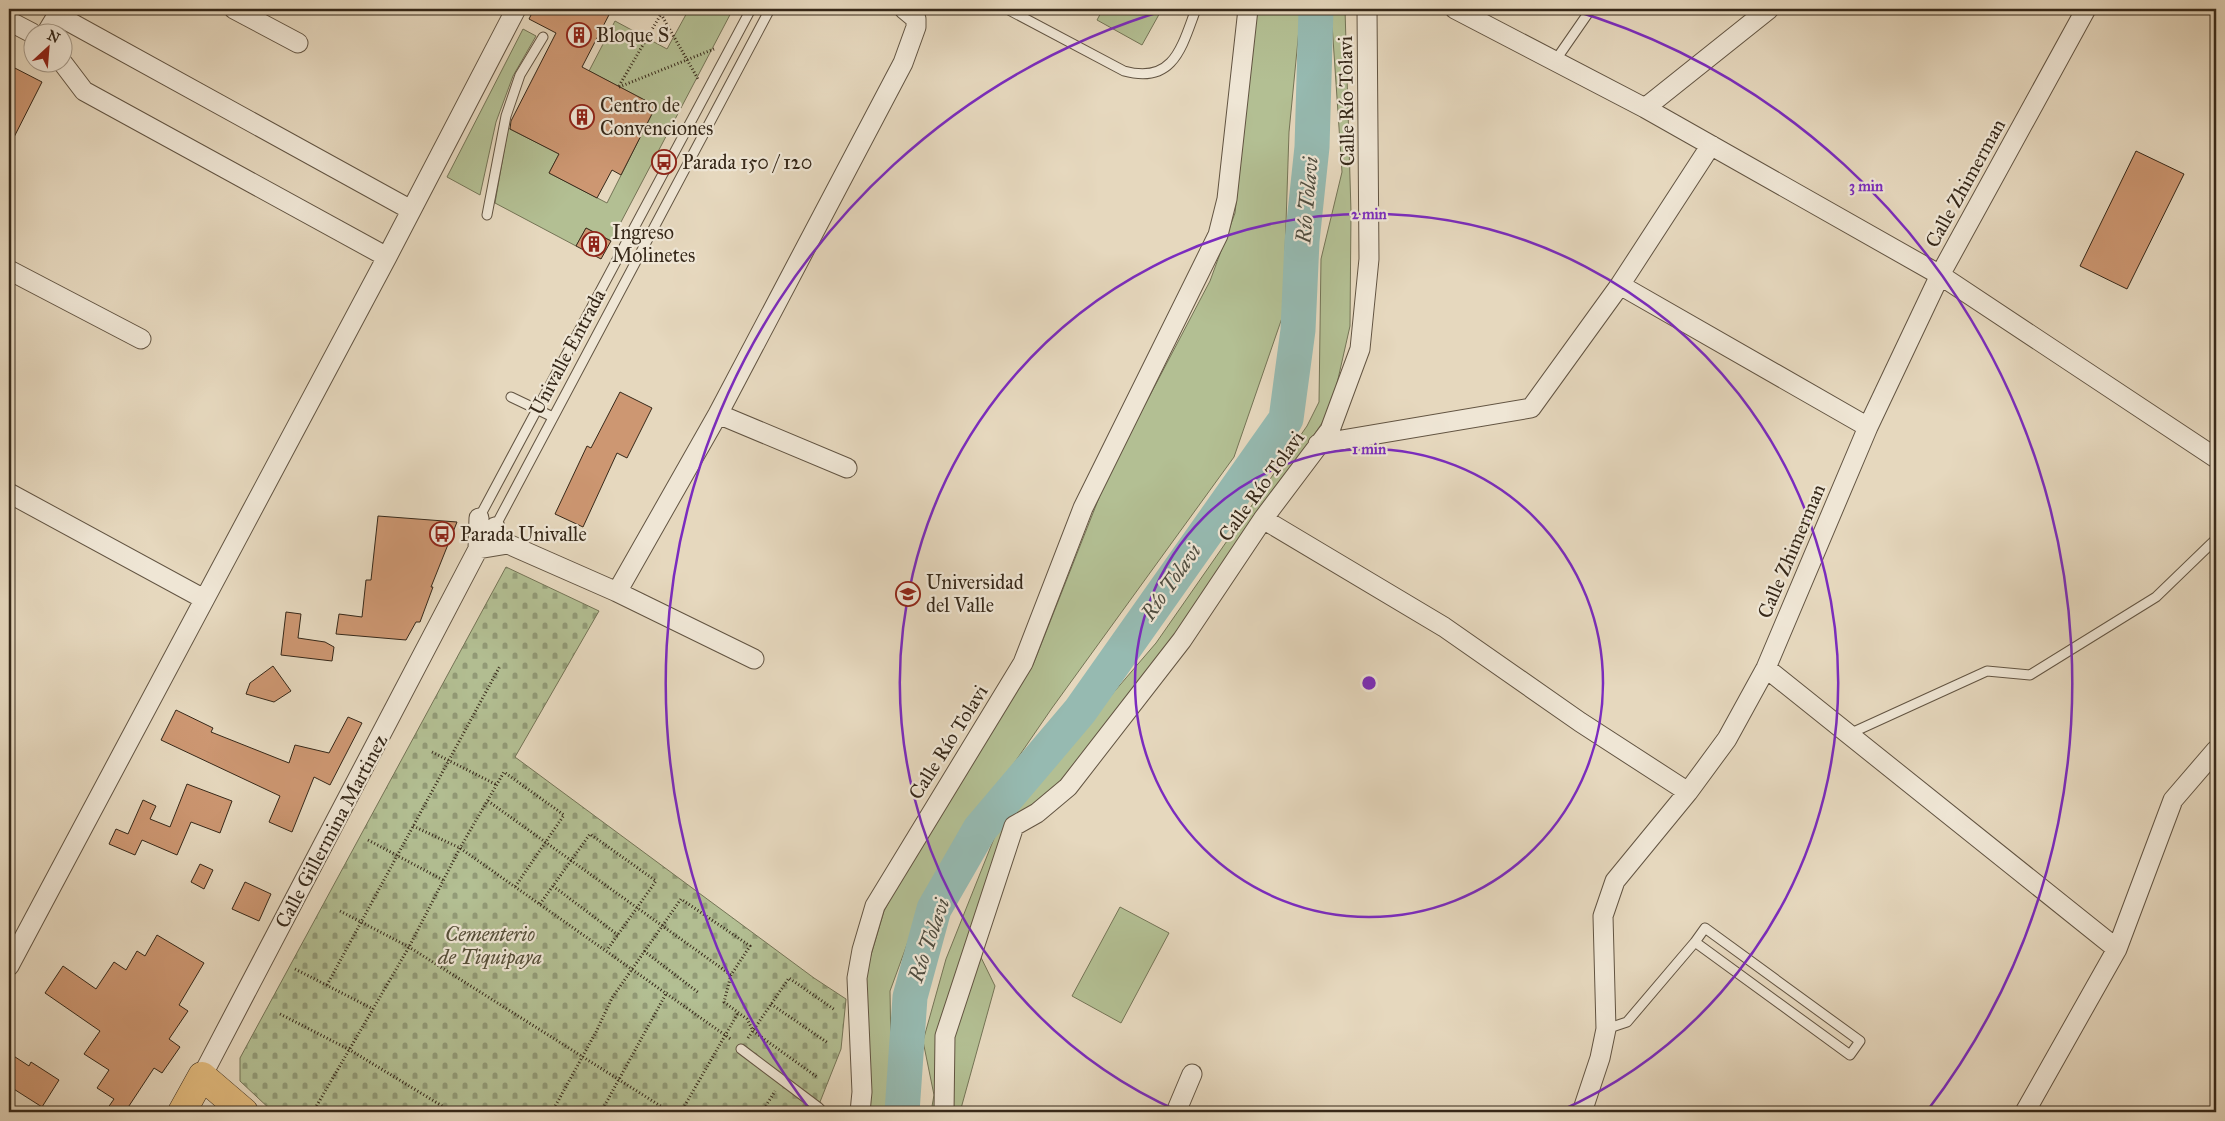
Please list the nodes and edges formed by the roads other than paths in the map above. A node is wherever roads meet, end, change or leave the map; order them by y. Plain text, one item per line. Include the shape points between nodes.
1 (234, 9) edge
2 (516, 9) edge
3 (751, 9) edge
4 (770, 9) edge
5 (904, 9) edge
6 (1007, 9) edge
7 (1196, 9) edge
8 (1248, 9) edge
9 (1366, 9) edge
10 (1455, 9) edge
11 (1591, 9) edge
12 (1768, 9) edge
13 (2086, 9) edge
14 (59, 12) edge
15 (9, 21) edge
16 (22, 28) edge
17 (543, 37) dead end
18 (298, 43) dead end
19 (1555, 61) junction
20 (70, 72) edge
21 (1645, 108) junction
22 (1711, 145) junction
23 (411, 210) junction
24 (487, 215) dead end
25 (387, 257) junction
26 (9, 270) edge
27 (1940, 275) junction
28 (607, 279) junction
29 (1620, 285) junction
30 (622, 287) junction
31 (141, 339) dead end
32 (511, 397) dead end
33 (537, 410) junction
34 (718, 414) junction
35 (553, 417) junction
36 (1868, 427) junction
37 (1318, 444) junction
38 (2216, 458) edge
39 (848, 468) dead end
40 (9, 493) edge
41 (1263, 519) junction
42 (487, 523) junction
43 (2216, 539) edge
44 (478, 549) junction
45 (618, 592) junction
46 (204, 599) junction
47 (754, 659) dead end
48 (1766, 668) junction
49 (1849, 734) junction
50 (2216, 750) edge
51 (1688, 792) junction
52 (1695, 942) junction
53 (2117, 949) junction
54 (9, 966) edge
55 (1606, 1029) junction
56 (741, 1049) road end
57 (1192, 1074) dead end
58 (202, 1076) junction
59 (182, 1112) edge
60 (244, 1112) edge
61 (823, 1112) edge
62 (860, 1112) edge
63 (944, 1112) edge
64 (1176, 1112) edge
65 (1582, 1112) edge
66 (2025, 1112) edge

1 - 18 street
2 - 23 street
3 - 28 lane
4 - 30 lane, Univalle Entrada
5 - 34 street via 916,19 916,27 903,63
6 - 7 lane via 1124,71 1145,74 1163,69 1179,53
8 - 62 street, Calle Río Tolavi via 1227,199 1218,235 1083,508 1023,663 875,906 857,978
9 - 37 street, Calle Río Tolavi via 1369,259 1361,340 1330,430
10 - 19 street
11 - 19 lane
12 - 21 street
13 - 27 street, Calle Zhimerman
14 - 23 street
15 - 16 street
17 - 24 lane via 520,75 506,116
19 - 21 street
20 - 25 street via 84,91
21 - 22 street
22 - 27 street
22 - 29 street
23 - 25 street
25 - 46 street
26 - 31 street
27 - 36 street, Calle Zhimerman
27 - 38 street
28 - 30 lane
28 - 33 lane
29 - 36 street
29 - 37 street via 1531,408
30 - 35 lane, Univalle Entrada
32 - 33 lane
33 - 35 lane
33 - 42 lane
34 - 39 street
34 - 45 street
35 - 42 lane, Univalle Entrada
36 - 48 street, Calle Zhimerman
37 - 41 street, Calle Río Tolavi
40 - 46 street
41 - 51 street via 1444,627 1580,722
41 - 63 street, Calle Río Tolavi via 1182,640 1068,787 1037,813 1014,826 945,1036
42 - 44 street, Calle Gillermina Martinez
43 - 49 lane via 2156,597 2030,676 1987,671
44 - 45 street via 508,544
44 - 58 street, Calle Gillermina Martinez
45 - 47 street
46 - 54 street
48 - 49 street
48 - 51 street, Calle Zhimerman via 1727,739
49 - 53 street
50 - 53 street via 2173,800
51 - 55 street, Calle Zhimerman via 1615,881 1603,916
52 - 52 lane via 1850,1055 1860,1041 1705,928
52 - 55 lane via 1627,1022
53 - 66 street
55 - 65 street, Calle Zhimerman
56 - 61 lane
57 - 64 street
58 - 59 main road, Calle Gillermina Martinez
58 - 60 main road

